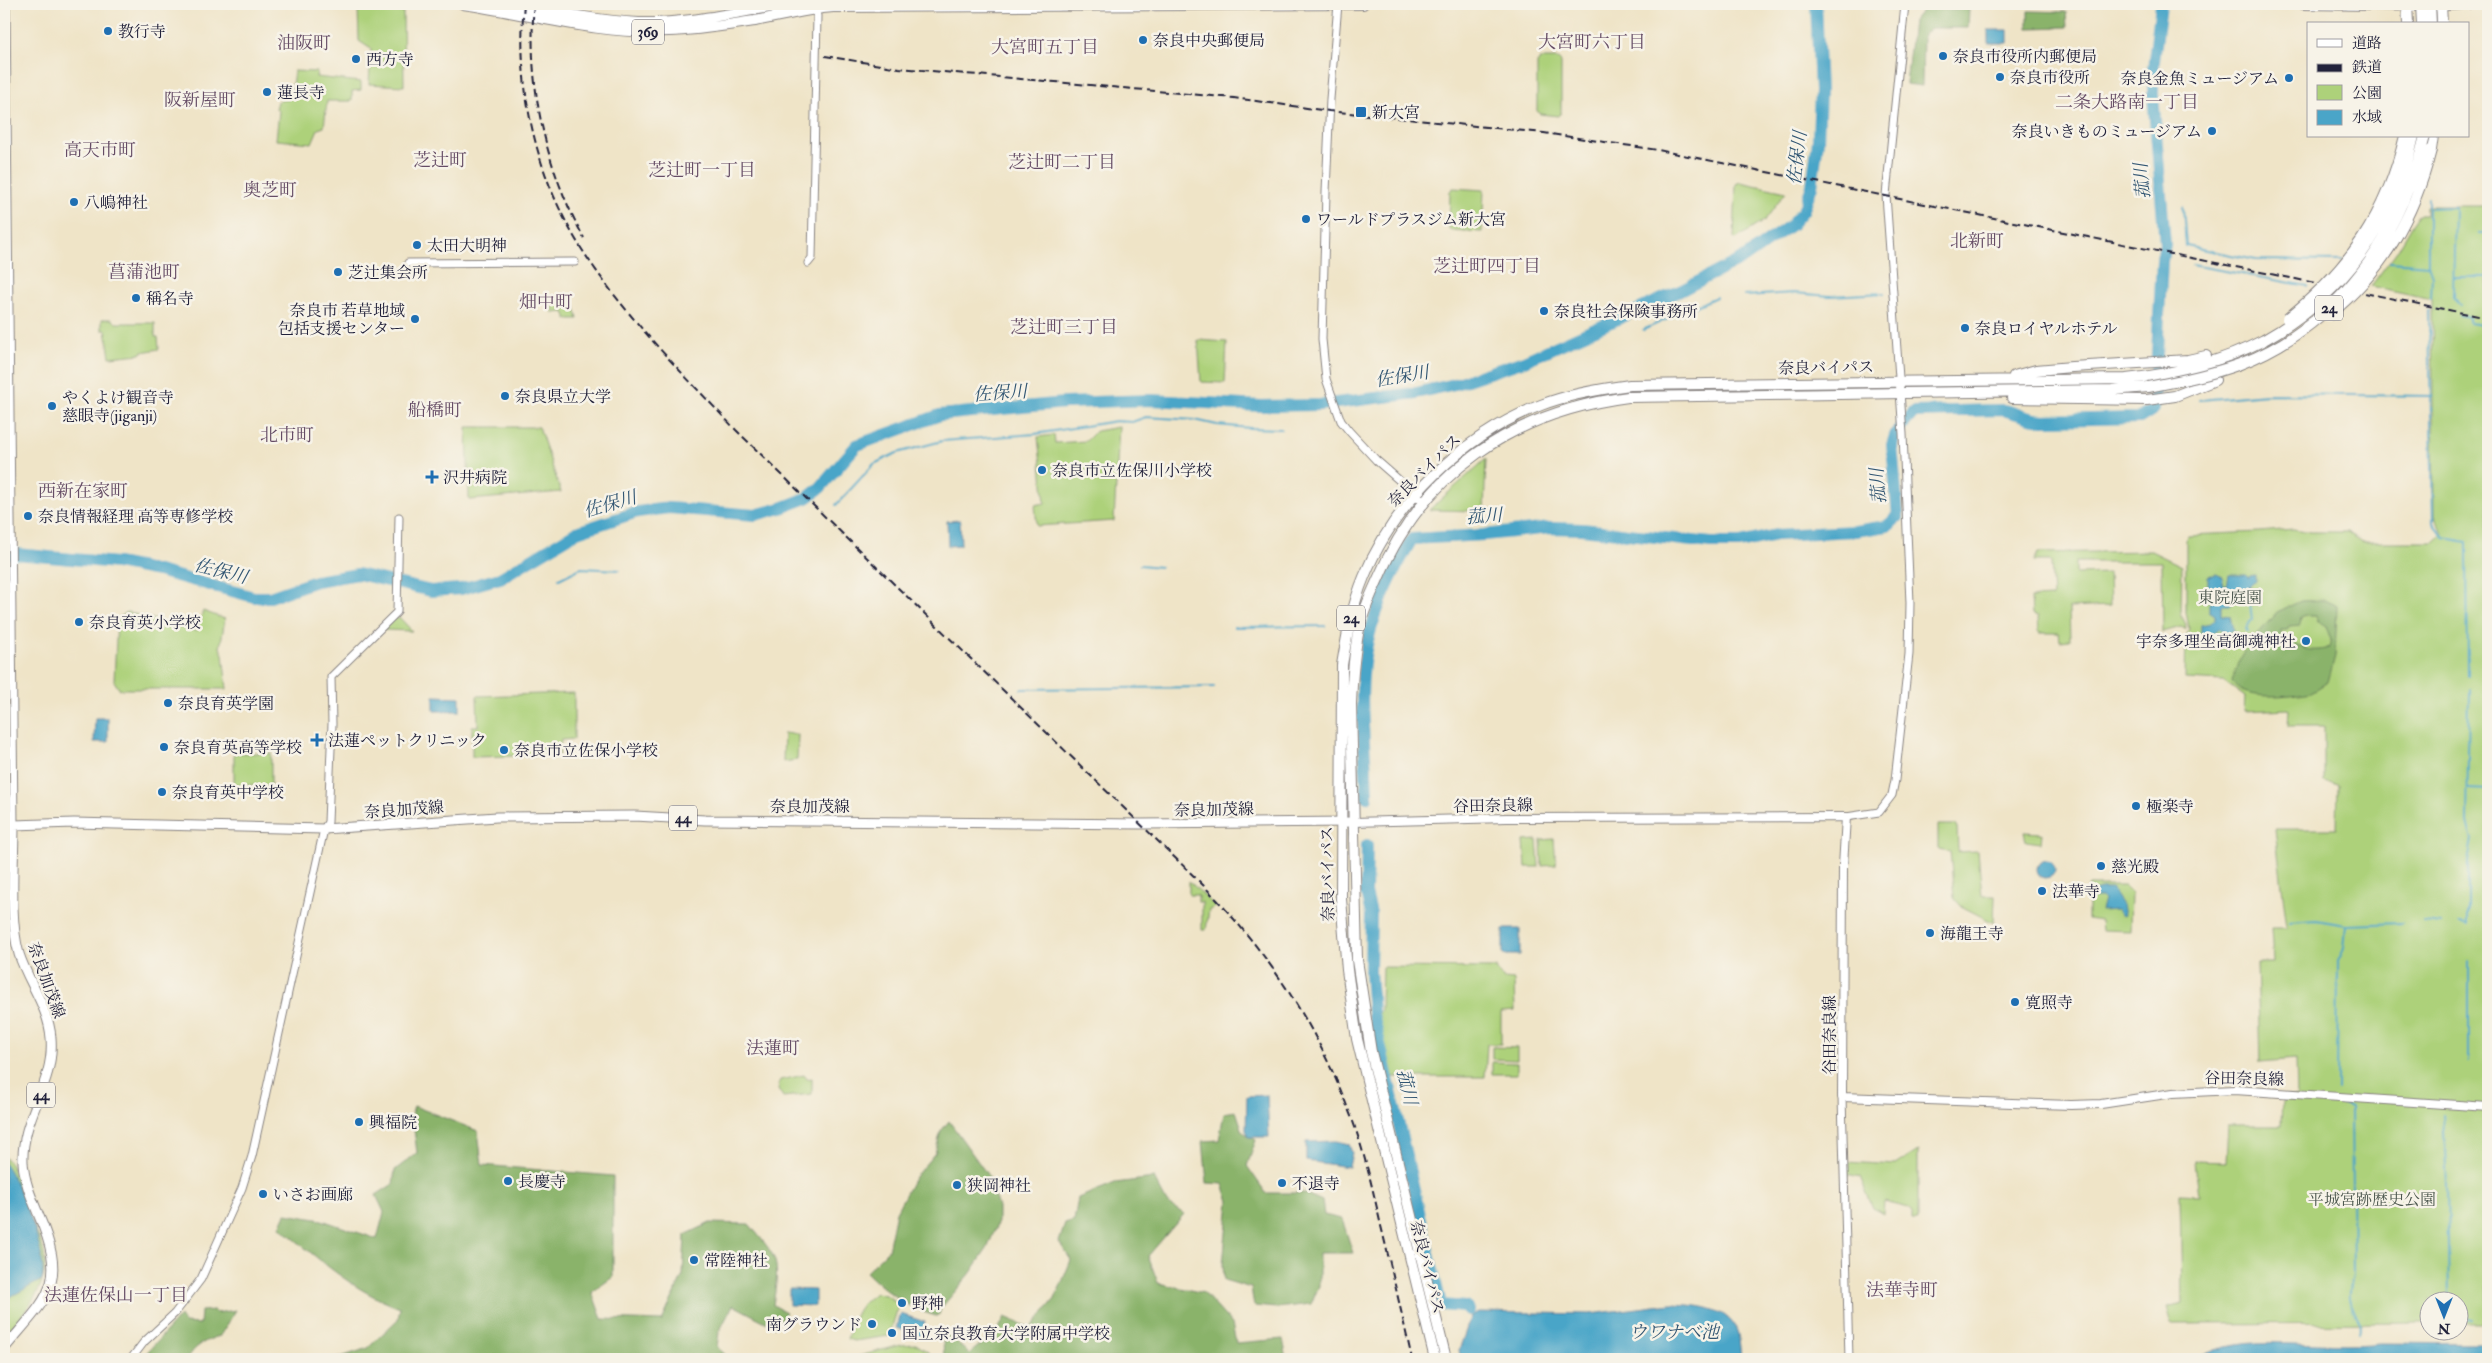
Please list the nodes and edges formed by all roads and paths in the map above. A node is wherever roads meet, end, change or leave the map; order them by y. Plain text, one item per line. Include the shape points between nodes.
1 (6, 4) edge
2 (462, 4) edge
3 (514, 4) edge
4 (787, 4) edge
5 (1337, 4) edge
6 (1363, 4) edge
7 (1905, 4) edge
8 (2303, 4) edge
9 (2421, 4) edge
10 (2430, 4) edge
11 (2470, 4) edge
12 (482, 5) edge
13 (2407, 5) edge
14 (2441, 5) edge
15 (814, 6) edge
16 (2408, 22) edge
17 (2422, 22) edge
18 (2431, 22) edge
19 (2442, 22) edge
20 (2404, 138) edge
21 (2413, 138) edge
22 (2424, 138) edge
23 (2433, 138) edge
24 (575, 262) dead end
25 (408, 263) dead end
26 (808, 263) dead end
27 (2264, 340) junction
28 (2265, 352) junction
29 (2206, 356) dead end
30 (1899, 380) junction
31 (1996, 380) junction
32 (2215, 380) dead end
33 (2148, 382) junction
34 (1966, 392) junction
35 (1900, 393) junction
36 (1420, 499) junction
37 (399, 517) dead end
38 (1846, 817) junction
39 (1353, 822) junction
40 (1341, 823) junction
41 (4, 824) edge
42 (14, 825) junction
43 (324, 829) junction
44 (1842, 1097) junction
45 (2488, 1107) edge
46 (4, 1349) edge
47 (131, 1359) edge
48 (1435, 1359) edge
49 (1446, 1359) edge
50 (1849, 1359) edge

1 - 42 street
2 - 12 highway, 369
3 - 4 highway, 369 via 583,17 640,23 696,19
5 - 6 highway, 369
5 - 15 highway, 369
5 - 36 street via 1330,99 1322,356 1339,416 1359,444
7 - 30 street via 1886,195
8 - 13 highway
9 - 17 highway, bridge
10 - 18 highway, bridge
11 - 14 main road
12 - 15 highway, 369 via 577,26 641,32 756,21
13 - 14 highway
13 - 16 highway
14 - 19 highway
15 - 26 street via 817,16 814,191 812,258
20 - 27 highway, 24, bridge via 2382,205 2362,242 2304,306
21 - 27 highway, 奈良バイパス / 24, bridge via 2402,180 2389,209 2358,261 2304,315
22 - 28 highway, 奈良バイパス / 24, bridge via 2404,203 2372,259 2314,321
23 - 28 highway, bridge via 2405,223 2367,280 2349,300 2302,337
24 - 25 street
27 - 33 highway, 奈良バイパス / 24 via 2223,360
28 - 33 highway, 奈良バイパス / 24, bridge via 2199,377
29 - 31 highway via 2188,360 2036,370
30 - 31 highway, 奈良バイパス / 24
30 - 35 street
30 - 36 highway, 奈良バイパス / 24 via 1630,385 1596,390 1542,405 1488,431 1455,456
31 - 33 highway, 奈良バイパス / 24
32 - 34 highway via 2175,396 2147,400 2044,400 1987,397
33 - 34 highway, 奈良バイパス / 24 via 2112,390
34 - 35 highway, 奈良バイパス / 24
35 - 36 highway, 奈良バイパス / 24 via 1628,396 1593,401 1560,410 1486,446
35 - 38 street via 1910,603 1896,780 1892,795 1878,812
36 - 39 highway, 奈良バイパス / 24 via 1391,549 1360,628 1351,704
36 - 40 highway, 奈良バイパス / 24 via 1394,521 1377,550 1362,582 1347,632 1340,699
37 - 43 street via 397,612 331,677 328,822
38 - 39 main road, 谷田奈良線
38 - 44 main road, 谷田奈良線
39 - 40 main road, 奈良加茂線 / 44
39 - 49 highway, 奈良バイパス / 24 via 1357,960 1370,1052
40 - 43 main road, 奈良加茂線 / 44 via 1141,824 619,816 497,818
40 - 48 highway, 奈良バイパス / 24 via 1341,899 1357,1039
41 - 42 main road
42 - 43 main road, 奈良加茂線 / 44 via 74,823
42 - 46 main road, 奈良加茂線 / 44 via 15,915 19,952 47,1017 52,1038 49,1075 28,1124 23,1163 30,1195 50,1244 54,1268 50,1286 39,1307
43 - 47 street via 245,1180 191,1294
44 - 45 main road, 谷田奈良線 via 2072,1105 2173,1093 2236,1090
44 - 50 street

